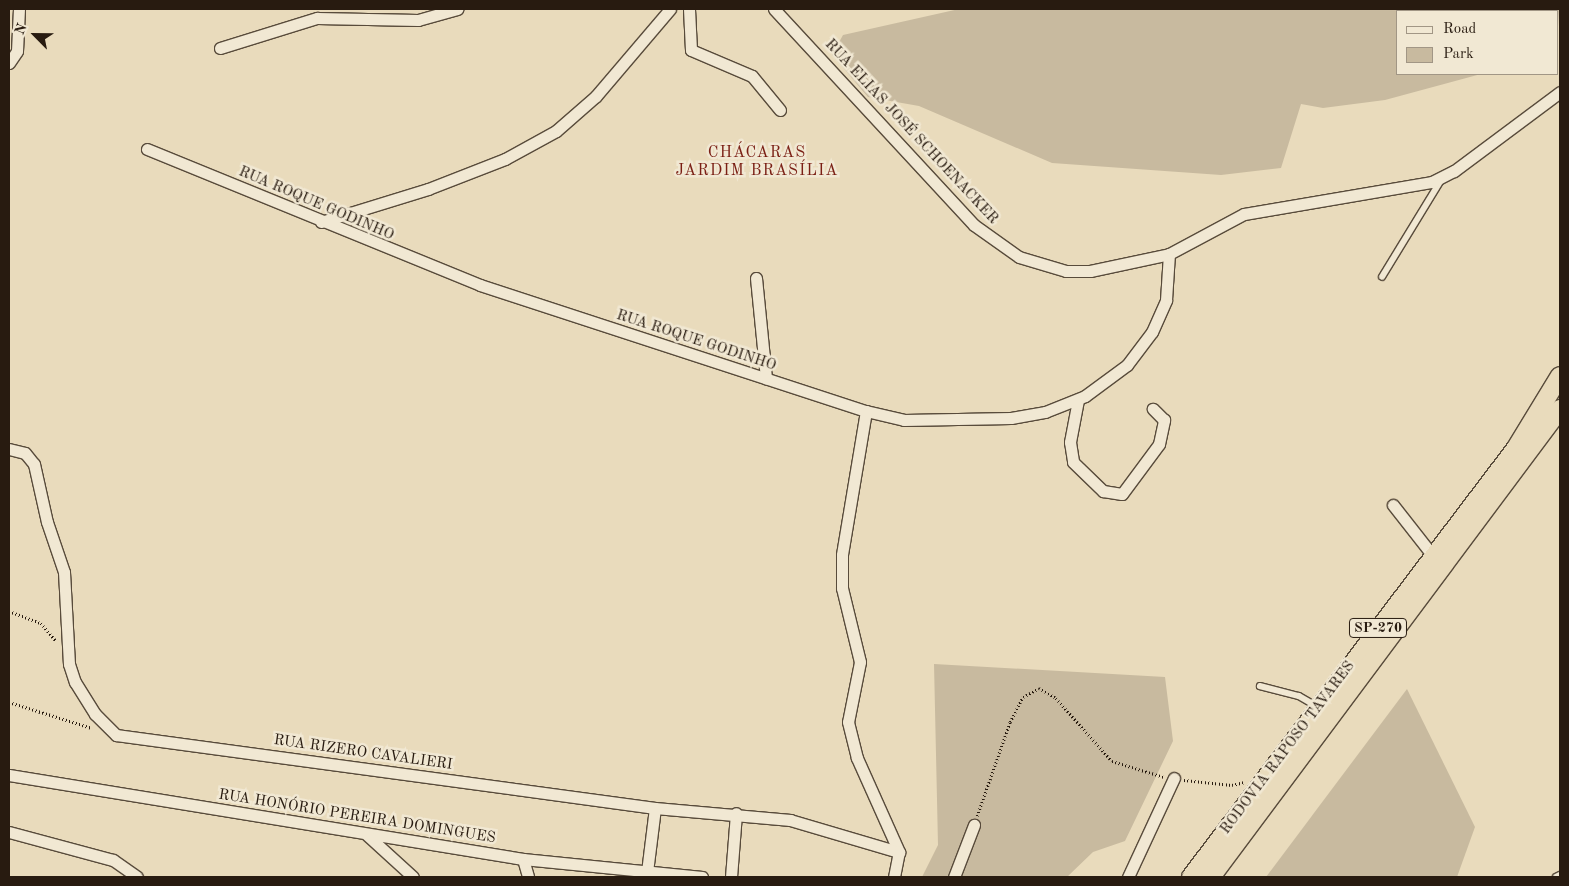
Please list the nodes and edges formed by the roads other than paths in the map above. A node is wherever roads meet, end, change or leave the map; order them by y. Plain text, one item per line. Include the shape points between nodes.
1 (19, 9) edge
2 (457, 9) edge
3 (670, 9) edge
4 (689, 9) edge
5 (774, 9) edge
6 (220, 48) dead end
7 (9, 63) edge
8 (1560, 92) edge
9 (780, 110) dead end
10 (147, 149) dead end
11 (1444, 177) junction
12 (320, 222) junction
13 (1169, 254) junction
14 (1382, 277) dead end
15 (756, 278) dead end
16 (1560, 376) edge
17 (766, 379) junction
18 (1078, 400) junction
19 (1153, 409) dead end
20 (1560, 409) edge
21 (866, 411) junction
22 (9, 449) edge
23 (1393, 505) dead end
24 (1433, 556) junction
25 (1260, 686) dead end
26 (1318, 708) junction
27 (9, 774) edge
28 (1174, 778) road end
29 (655, 808) junction
30 (736, 813) junction
31 (974, 825) road end
32 (9, 832) edge
33 (365, 834) junction
34 (899, 852) junction
35 (523, 859) junction
36 (648, 872) junction
37 (1560, 875) edge
38 (137, 877) edge
39 (414, 877) edge
40 (528, 877) edge
41 (702, 877) edge
42 (731, 877) edge
43 (894, 877) edge
44 (954, 877) edge
45 (1128, 877) edge
46 (1192, 877) edge
47 (1211, 877) edge
48 (1556, 877) edge

1 - 7 street via 17,51
2 - 6 street via 418,20 317,18
3 - 12 street via 596,96 556,131 505,159 428,189
4 - 9 street via 691,50 752,76
5 - 13 street, RUA ELIAS JOSÉ SCHOENACKER via 974,225 997,244 1019,257 1066,271 1090,271
8 - 11 street, RUA ELIAS JOSÉ SCHOENACKER
10 - 12 street, RUA ROQUE GODINHO
11 - 13 street, RUA ELIAS JOSÉ SCHOENACKER via 1403,190 1244,214
11 - 14 lane
12 - 17 street, RUA ROQUE GODINHO via 480,285
13 - 18 street, RUA ROQUE GODINHO via 1166,300 1152,332 1127,365
15 - 17 street
16 - 24 highway, RODOVIA RAPOSO TAVARES / SP-270 via 1516,448
17 - 21 street, RUA ROQUE GODINHO
18 - 19 street via 1070,442 1073,462 1096,486 1122,494 1159,444 1164,420
18 - 21 street, RUA ROQUE GODINHO via 1028,415 950,422 904,420
20 - 47 highway, RODOVIA RAPOSO TAVARES / SP-270
21 - 34 street via 842,555 842,588 860,662 848,722 857,758
22 - 29 street, RUA RIZERO CAVALIERI via 30,457 64,572 69,664 84,699 116,735
23 - 24 street
24 - 26 highway, RODOVIA RAPOSO TAVARES / SP-270
25 - 26 lane via 1299,696
26 - 46 highway, RODOVIA RAPOSO TAVARES / SP-270
27 - 33 street, RUA HONÓRIO PEREIRA DOMINGUES
28 - 45 street
29 - 30 street, RUA RIZERO CAVALIERI
29 - 36 street
30 - 34 street, RUA RIZERO CAVALIERI via 811,823
30 - 42 street
31 - 44 street
32 - 38 street via 113,860
33 - 35 street, RUA HONÓRIO PEREIRA DOMINGUES
33 - 39 street
34 - 43 street
35 - 36 street, RUA HONÓRIO PEREIRA DOMINGUES
35 - 40 street
36 - 41 street, RUA HONÓRIO PEREIRA DOMINGUES
37 - 48 lane

